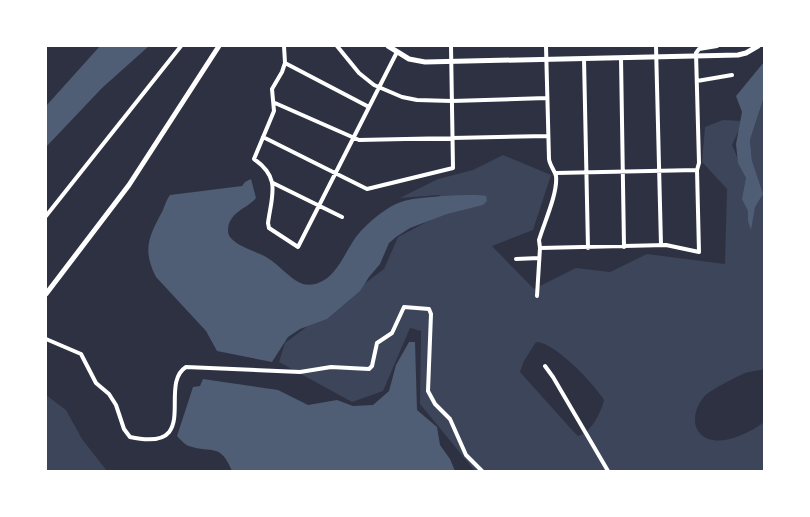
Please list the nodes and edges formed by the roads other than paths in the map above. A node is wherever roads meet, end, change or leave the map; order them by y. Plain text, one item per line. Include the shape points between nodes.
1 (181, 46) edge
2 (219, 46) edge
3 (284, 46) edge
4 (337, 46) edge
5 (388, 46) edge
6 (451, 46) edge
7 (546, 46) edge
8 (656, 46) edge
9 (717, 46) edge
10 (758, 46) edge
11 (397, 52) junction
12 (656, 57) junction
13 (696, 57) junction
14 (621, 58) junction
15 (546, 59) junction
16 (584, 59) junction
17 (452, 62) junction
18 (285, 63) junction
19 (732, 75) dead end
20 (696, 81) junction
21 (379, 87) junction
22 (547, 98) junction
23 (452, 101) junction
24 (275, 103) junction
25 (369, 107) junction
26 (547, 136) junction
27 (263, 137) junction
28 (453, 138) junction
29 (354, 139) junction
30 (697, 170) junction
31 (659, 171) junction
32 (336, 172) junction
33 (586, 172) junction
34 (622, 172) junction
35 (556, 173) junction
36 (273, 183) junction
37 (319, 205) junction
38 (46, 216) edge
39 (342, 217) dead end
40 (661, 245) junction
41 (624, 247) junction
42 (540, 248) junction
43 (588, 248) junction
44 (539, 258) junction
45 (516, 259) dead end
46 (46, 294) edge
47 (537, 296) dead end
48 (46, 338) edge
49 (544, 366) dead end
50 (482, 471) edge
51 (608, 471) edge

1 - 38 street
2 - 46 street via 129,185
3 - 18 street
4 - 21 street via 359,73
5 - 11 street
6 - 17 street
7 - 15 street
8 - 12 street
9 - 13 street via 699,49
10 - 13 street via 738,55
11 - 17 street via 424,62
11 - 21 street
12 - 13 street
12 - 14 street
12 - 31 street
13 - 20 street
14 - 16 street
14 - 34 street
15 - 16 street
15 - 17 street
15 - 22 street
16 - 33 street
17 - 23 street
18 - 24 street via 272,89
18 - 25 street
19 - 20 street
20 - 30 street via 699,164
21 - 23 street via 402,97 417,100
21 - 25 street
22 - 23 street
22 - 26 street
23 - 28 street
24 - 27 street
24 - 29 street
25 - 29 street
26 - 28 street
26 - 35 street via 550,163
27 - 32 street
27 - 36 street via 254,159 263,165
28 - 29 street
28 - 32 street via 453,168 371,189
29 - 32 street
30 - 31 street
30 - 40 street via 699,252
31 - 34 street
31 - 40 street
32 - 37 street
33 - 34 street
33 - 35 street
33 - 43 street
34 - 41 street
35 - 42 street via 557,184 539,240
36 - 37 street
36 - 37 street via 269,228 298,247
37 - 39 street
40 - 41 street
41 - 43 street
42 - 43 street
42 - 44 street
44 - 45 street
44 - 47 street
48 - 50 street via 81,354 96,383 109,394 116,405 124,429 130,437 154,440 163,438 169,431 175,411 177,378 186,367 300,372 331,367 369,369 377,343 392,333 404,307 429,309 431,314 428,391 435,404 450,419 466,455
49 - 51 street

